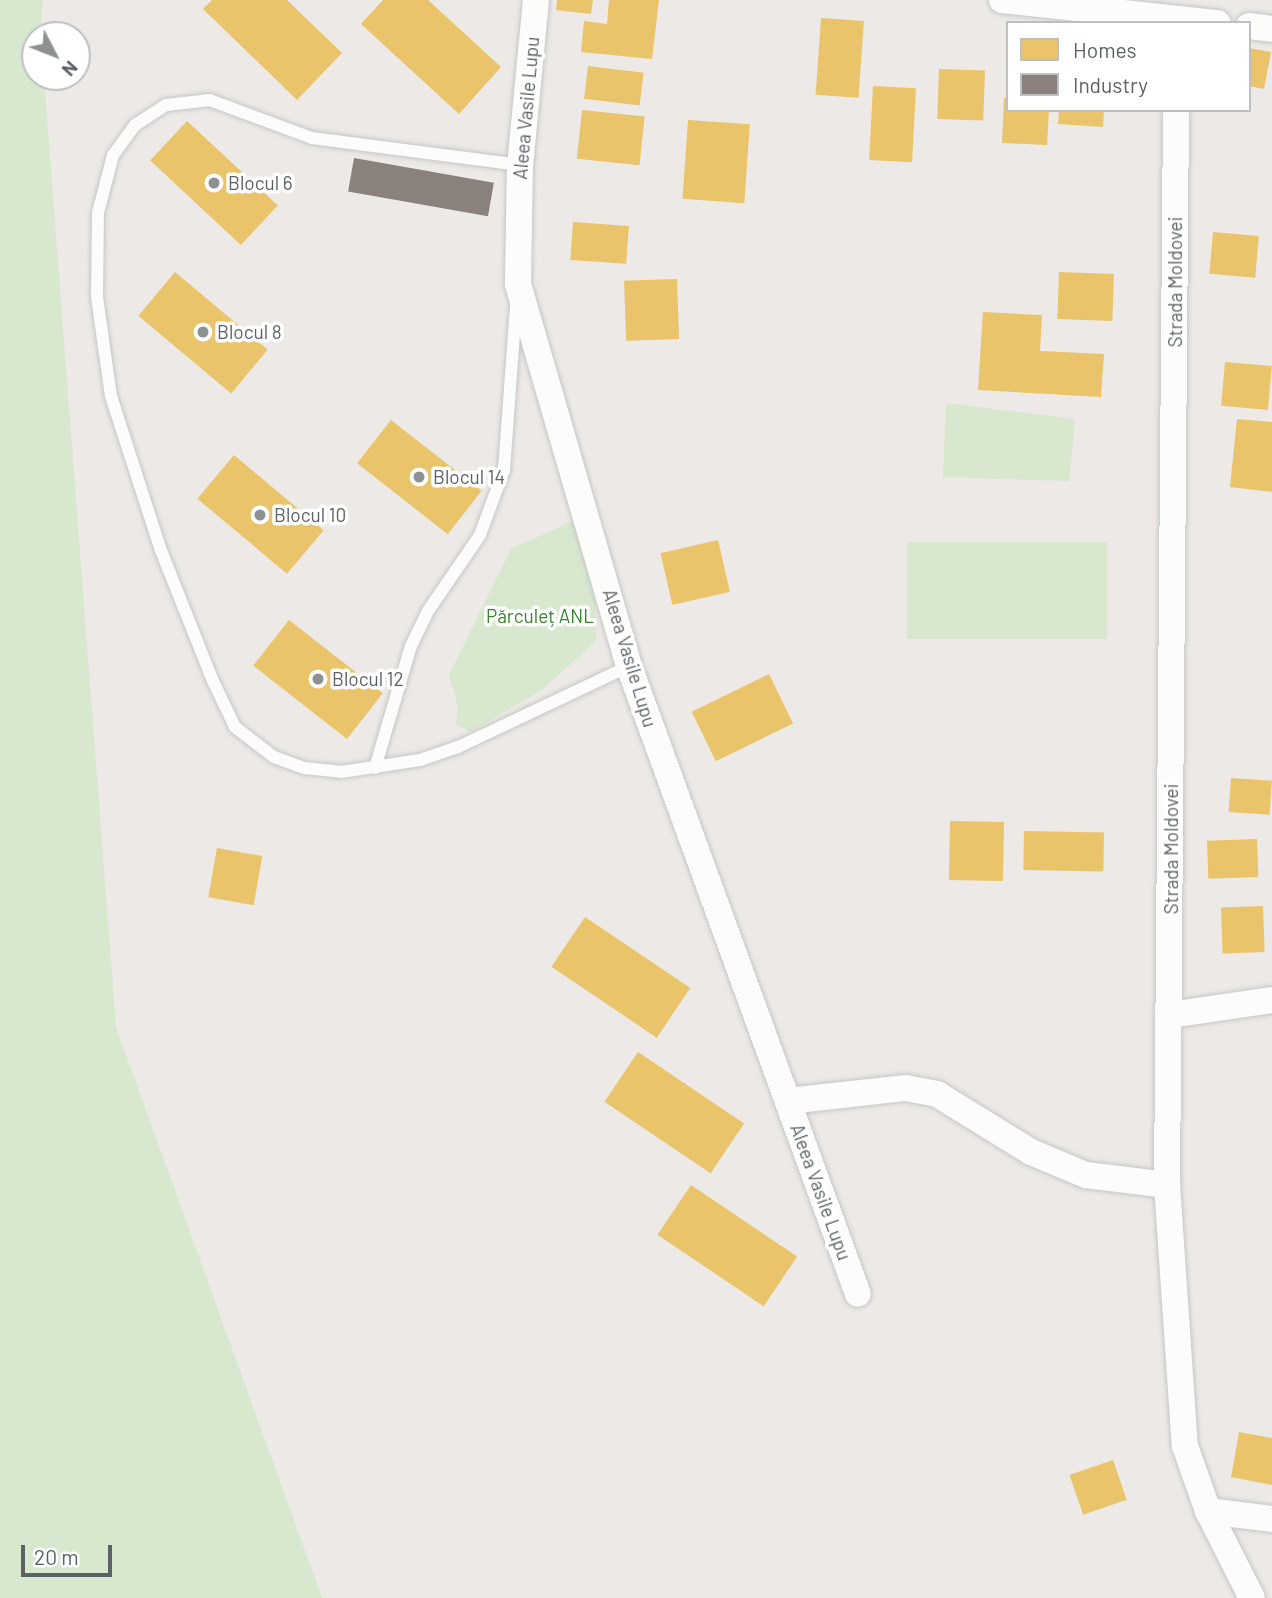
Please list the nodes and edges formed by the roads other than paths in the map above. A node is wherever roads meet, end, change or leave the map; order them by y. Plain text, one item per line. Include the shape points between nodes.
1 (536, 0) edge
2 (1002, 0) edge
3 (1177, 21) edge
4 (1251, 26) edge
5 (1272, 29) edge
6 (1176, 112) edge
7 (520, 165) junction
8 (518, 284) junction
9 (629, 666) junction
10 (375, 768) junction
11 (1272, 1000) edge
12 (1170, 1016) junction
13 (788, 1101) junction
14 (1167, 1185) junction
15 (858, 1294) dead end
16 (1208, 1511) junction
17 (1272, 1520) edge
18 (1245, 1587) edge

1 - 7 street, Aleea Vasile Lupu
2 - 3 street
4 - 5 street
6 - 12 street, Strada Moldovei
7 - 8 street, Aleea Vasile Lupu
7 - 10 lane via 312,138 210,100 166,104 135,125 113,155 98,213 97,297 111,396 160,548 235,727 274,757 305,768 341,772
8 - 9 street, Aleea Vasile Lupu
8 - 10 lane via 504,470 480,535 428,611 411,646
9 - 10 lane via 458,747
9 - 13 street, Aleea Vasile Lupu
11 - 12 street
12 - 14 street, Strada Moldovei
13 - 14 street via 906,1088 937,1094 1031,1152 1086,1175
13 - 15 street, Aleea Vasile Lupu
14 - 16 street, Strada Moldovei via 1185,1446
16 - 17 street
16 - 18 street, Strada Moldovei

